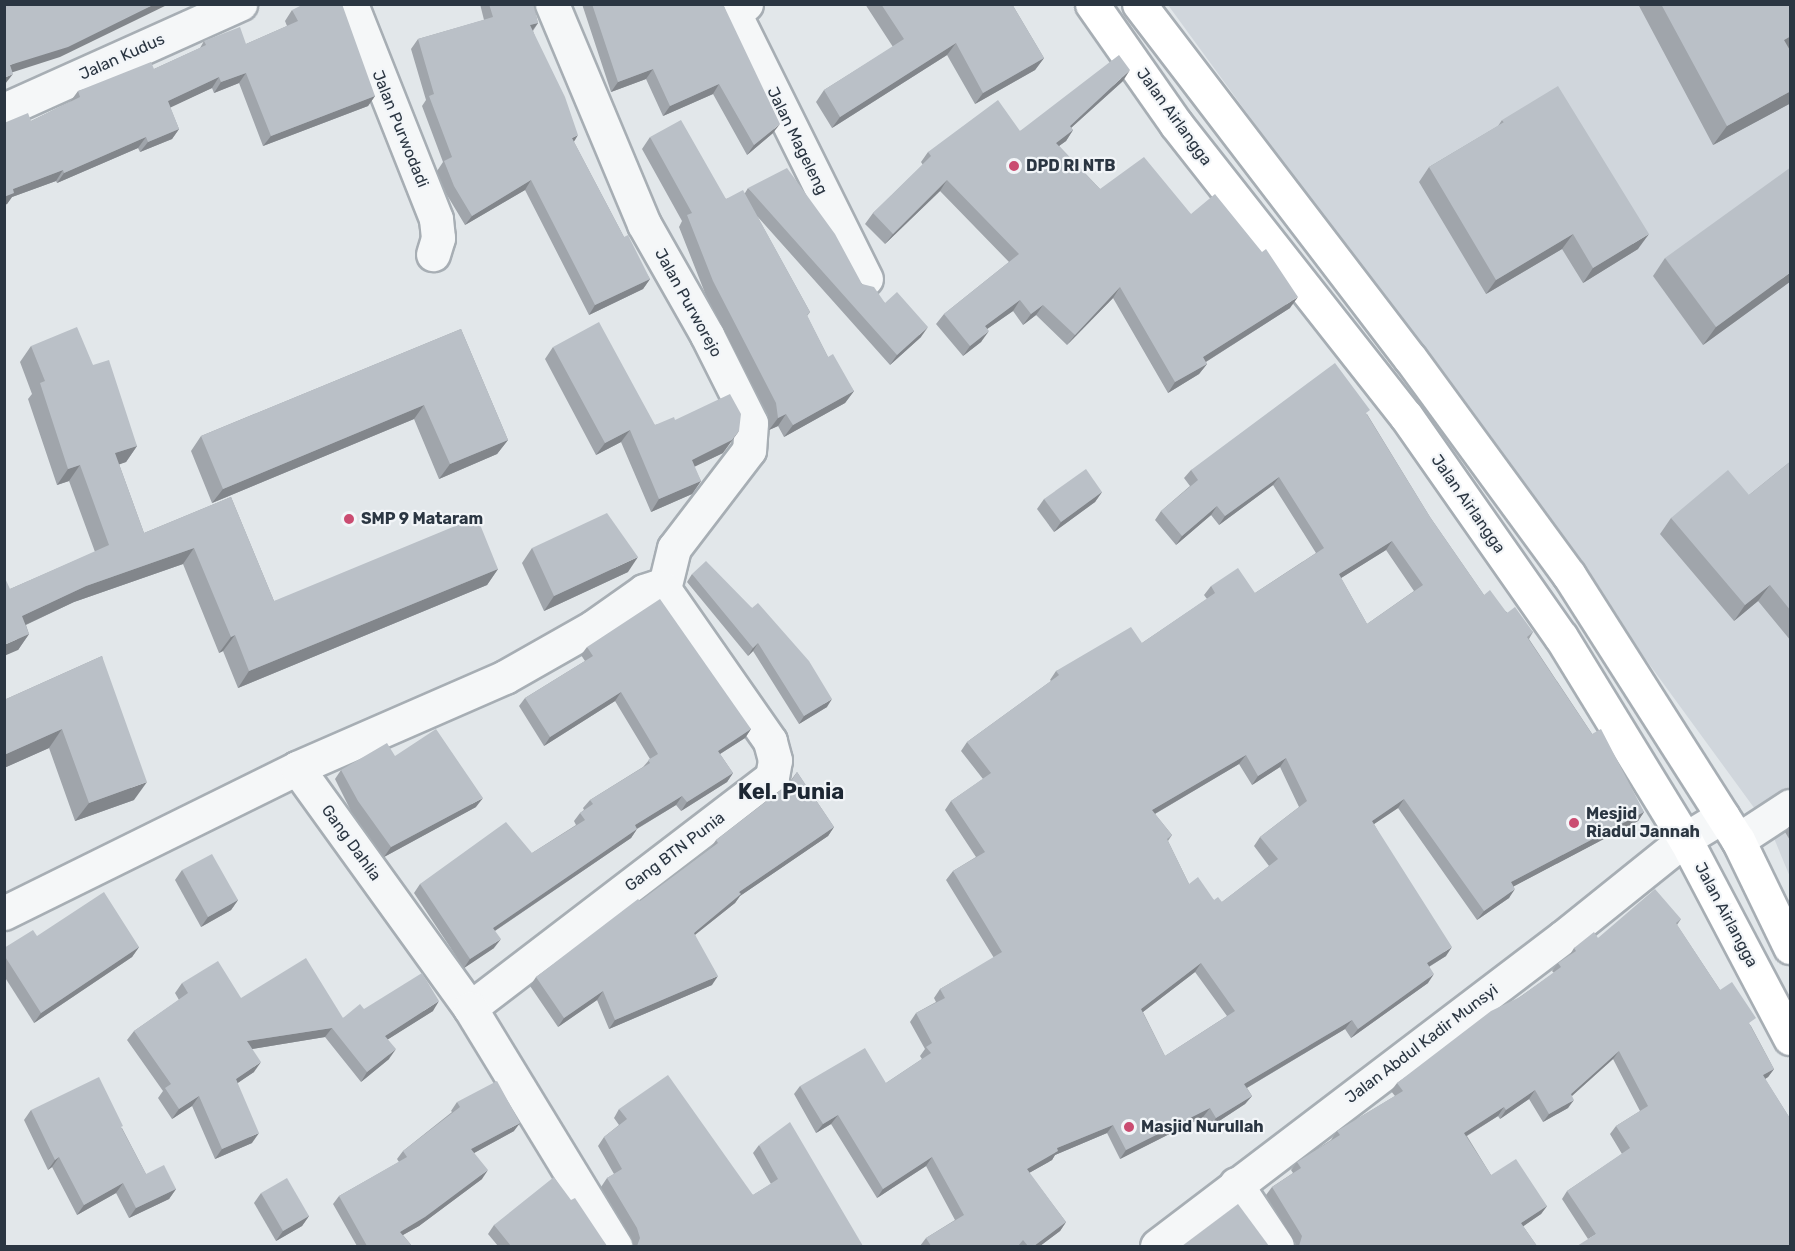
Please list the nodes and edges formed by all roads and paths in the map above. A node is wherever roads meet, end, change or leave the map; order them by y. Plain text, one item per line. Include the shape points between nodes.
1 (240, 4) edge
2 (351, 4) edge
3 (552, 4) edge
4 (746, 4) edge
5 (1092, 4) edge
6 (1139, 4) edge
7 (4, 110) edge
8 (433, 254) dead end
9 (866, 279) dead end
10 (1410, 358) junction
11 (1380, 383) junction
12 (654, 590) junction
13 (297, 768) junction
14 (1791, 806) edge
15 (1731, 828) junction
16 (1685, 839) junction
17 (4, 912) edge
18 (1791, 947) edge
19 (470, 1008) junction
20 (1791, 1038) edge
21 (1236, 1184) junction
22 (615, 1246) edge
23 (1157, 1246) edge
24 (1277, 1246) edge

1 - 7 street, Jalan Kudus
2 - 8 street, Jalan Purwodadi via 436,219 438,238
3 - 12 street, Jalan Purworejo via 644,224 751,423 749,450 674,548
4 - 9 street, Jalan Mageleng via 740,8 737,19
5 - 11 main road, Jalan Airlangga via 1176,124
6 - 10 main road
10 - 11 main road
10 - 15 main road via 1569,575
11 - 16 main road, Jalan Airlangga via 1561,637
12 - 13 street via 505,677
12 - 19 street, Gang BTN Punia via 770,741 775,760 772,777
13 - 17 street
13 - 19 street, Gang Dahlia
14 - 15 street, Jalan Abdul Kadir Munsyi
15 - 16 street, Jalan Abdul Kadir Munsyi
15 - 18 main road
16 - 20 main road, Jalan Airlangga
16 - 21 street, Jalan Abdul Kadir Munsyi via 1563,937
19 - 22 street, Gang Dahlia
21 - 23 street, Jalan Abdul Kadir Munsyi
21 - 24 street

